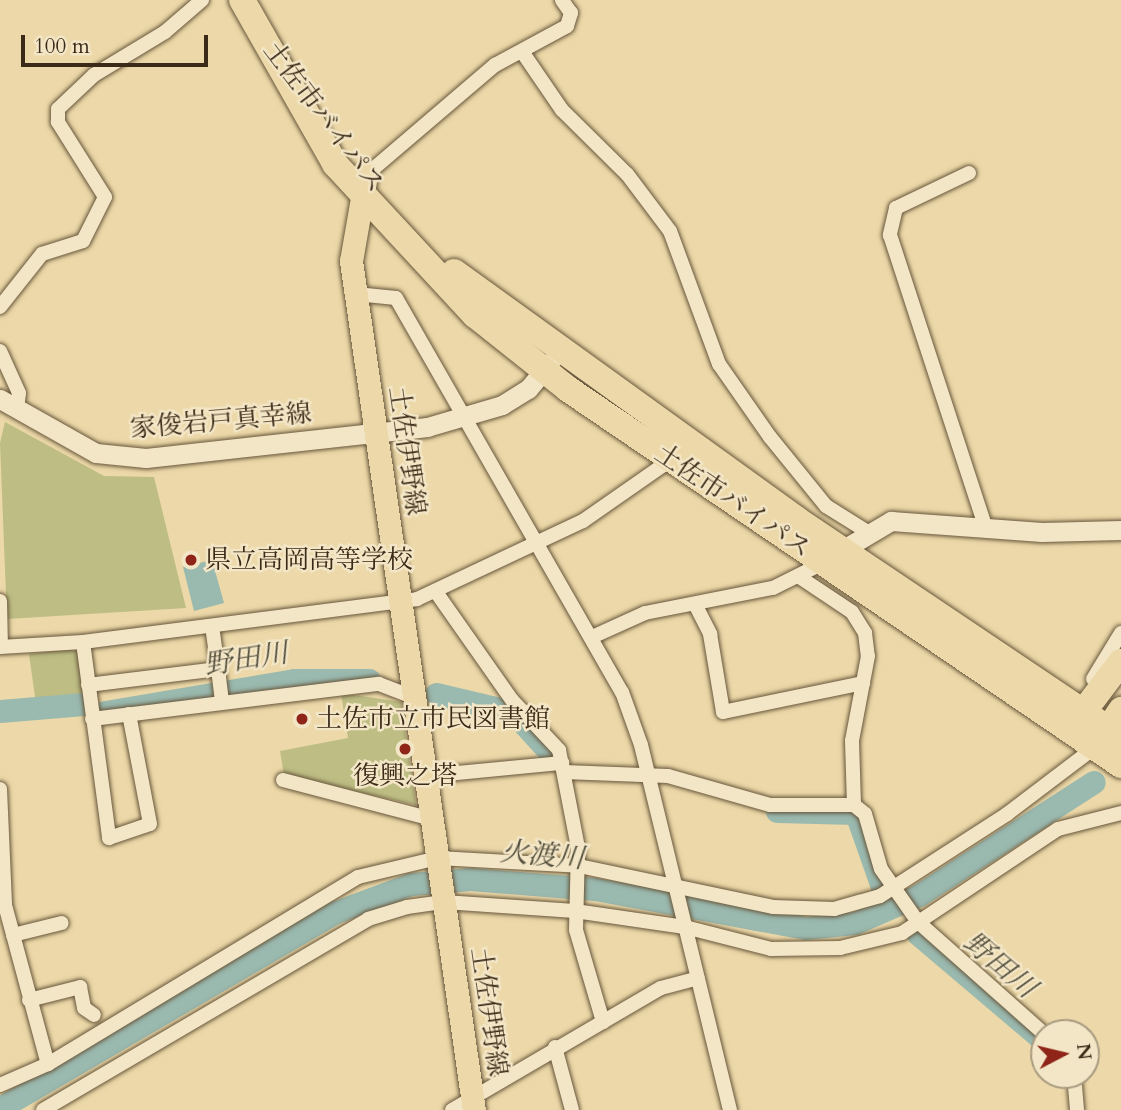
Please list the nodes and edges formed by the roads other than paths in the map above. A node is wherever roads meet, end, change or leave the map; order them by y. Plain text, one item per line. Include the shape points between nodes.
1 (202, 0) edge
2 (242, 0) edge
3 (562, 0) edge
4 (523, 53) junction
5 (969, 173) dead end
6 (362, 185) junction
7 (356, 294) junction
8 (0, 307) edge
9 (0, 351) edge
10 (551, 361) junction
11 (0, 400) edge
12 (17, 410) junction
13 (465, 417) junction
14 (376, 433) junction
15 (672, 459) junction
16 (986, 530) junction
17 (1121, 530) edge
18 (866, 531) junction
19 (539, 543) junction
20 (832, 556) junction
21 (801, 578) junction
22 (436, 592) junction
23 (0, 601) edge
24 (401, 602) junction
25 (695, 604) junction
26 (212, 626) junction
27 (1121, 633) edge
28 (592, 637) junction
29 (83, 642) junction
30 (1, 647) edge
31 (1121, 662) edge
32 (218, 669) junction
33 (1093, 679) dead end
34 (863, 684) junction
35 (88, 685) junction
36 (415, 698) junction
37 (222, 701) junction
38 (1084, 711) junction
39 (130, 714) junction
40 (92, 719) junction
41 (1109, 741) edge
42 (563, 768) junction
43 (649, 775) junction
44 (426, 776) junction
45 (283, 780) dead end
46 (0, 789) edge
47 (854, 805) junction
48 (1121, 813) edge
49 (432, 819) junction
50 (439, 862) junction
51 (579, 870) junction
52 (673, 885) junction
53 (894, 889) junction
54 (444, 900) junction
55 (3, 906) edge
56 (575, 906) junction
57 (917, 919) junction
58 (62, 923) dead end
59 (684, 923) junction
60 (13, 935) junction
61 (698, 978) junction
62 (29, 1000) junction
63 (94, 1015) dead end
64 (1030, 1021) edge
65 (603, 1022) junction
66 (555, 1047) junction
67 (48, 1064) junction
68 (0, 1085) edge
69 (1075, 1089) edge
70 (474, 1104) edge
71 (43, 1110) edge
72 (452, 1110) edge
73 (572, 1110) edge
74 (730, 1110) edge
75 (1077, 1110) edge

1 - 8 street via 165,32 94,75 58,109 58,122 105,197 83,241 42,254
2 - 6 highway, 土佐市バイパス
3 - 4 street via 571,13 567,26
4 - 6 street via 495,65
4 - 18 street via 562,110 627,174 670,231 719,364 770,437 826,506
5 - 16 street via 897,208 890,235
6 - 7 main road, 土佐伊野線 via 351,261
6 - 10 highway, 土佐市バイパス
7 - 13 street via 396,298
7 - 14 main road, 土佐伊野線
9 - 12 street via 19,393
10 - 13 street, 家俊岩戸真幸線 via 502,405
10 - 15 highway, 土佐市バイパス
10 - 20 highway, 土佐市バイパス
11 - 12 street, 家俊岩戸真幸線
12 - 14 street, 家俊岩戸真幸線 via 96,453 146,458
13 - 14 street, 家俊岩戸真幸線
13 - 19 street
14 - 24 main road, 土佐伊野線
15 - 19 street via 583,521
15 - 20 highway, 土佐市バイパス
16 - 17 street
16 - 18 street via 920,519 891,521
18 - 20 street
19 - 22 street
19 - 28 street
20 - 21 street
20 - 38 highway, 土佐市バイパス
20 - 41 highway, 土佐市バイパス
21 - 25 street
21 - 34 street via 852,612 865,633
22 - 24 street
22 - 42 street via 512,700 546,731
23 - 30 street
24 - 26 street
24 - 36 main road, 土佐伊野線
25 - 28 street via 645,613
25 - 34 street via 710,634 723,712
26 - 29 street
26 - 32 street
27 - 33 street
28 - 43 street via 622,692
29 - 30 street
29 - 35 street
31 - 38 highway
32 - 35 street
32 - 37 street
34 - 47 street via 852,741
35 - 40 street
36 - 37 street via 379,684
36 - 44 main road, 土佐伊野線
37 - 39 street
38 - 41 highway, 土佐市バイパス
39 - 40 street
39 - 40 street via 150,824 109,838
41 - 53 street
42 - 43 street
42 - 44 street
42 - 51 street
43 - 47 street via 770,804
43 - 52 street
44 - 49 main road, 土佐伊野線
45 - 49 street
46 - 55 street
47 - 53 street via 865,814
48 - 57 street via 1058,829
49 - 50 main road, 土佐伊野線
50 - 51 street
50 - 54 main road, 土佐伊野線
50 - 67 street via 358,877 317,897
51 - 52 street
51 - 56 street
52 - 53 street via 773,907 834,909
52 - 59 street
53 - 57 street
54 - 56 street
54 - 70 main road, 土佐伊野線
54 - 71 street via 368,919
55 - 60 street
56 - 59 street
56 - 65 street
57 - 59 street via 902,933 812,948 771,949
57 - 64 street
58 - 60 street
59 - 61 street
60 - 62 street
61 - 65 street via 661,988
61 - 74 street
62 - 63 street via 80,987 85,1008
62 - 67 street
65 - 66 street
66 - 70 street
66 - 73 street
67 - 68 street
69 - 75 street
70 - 72 street

